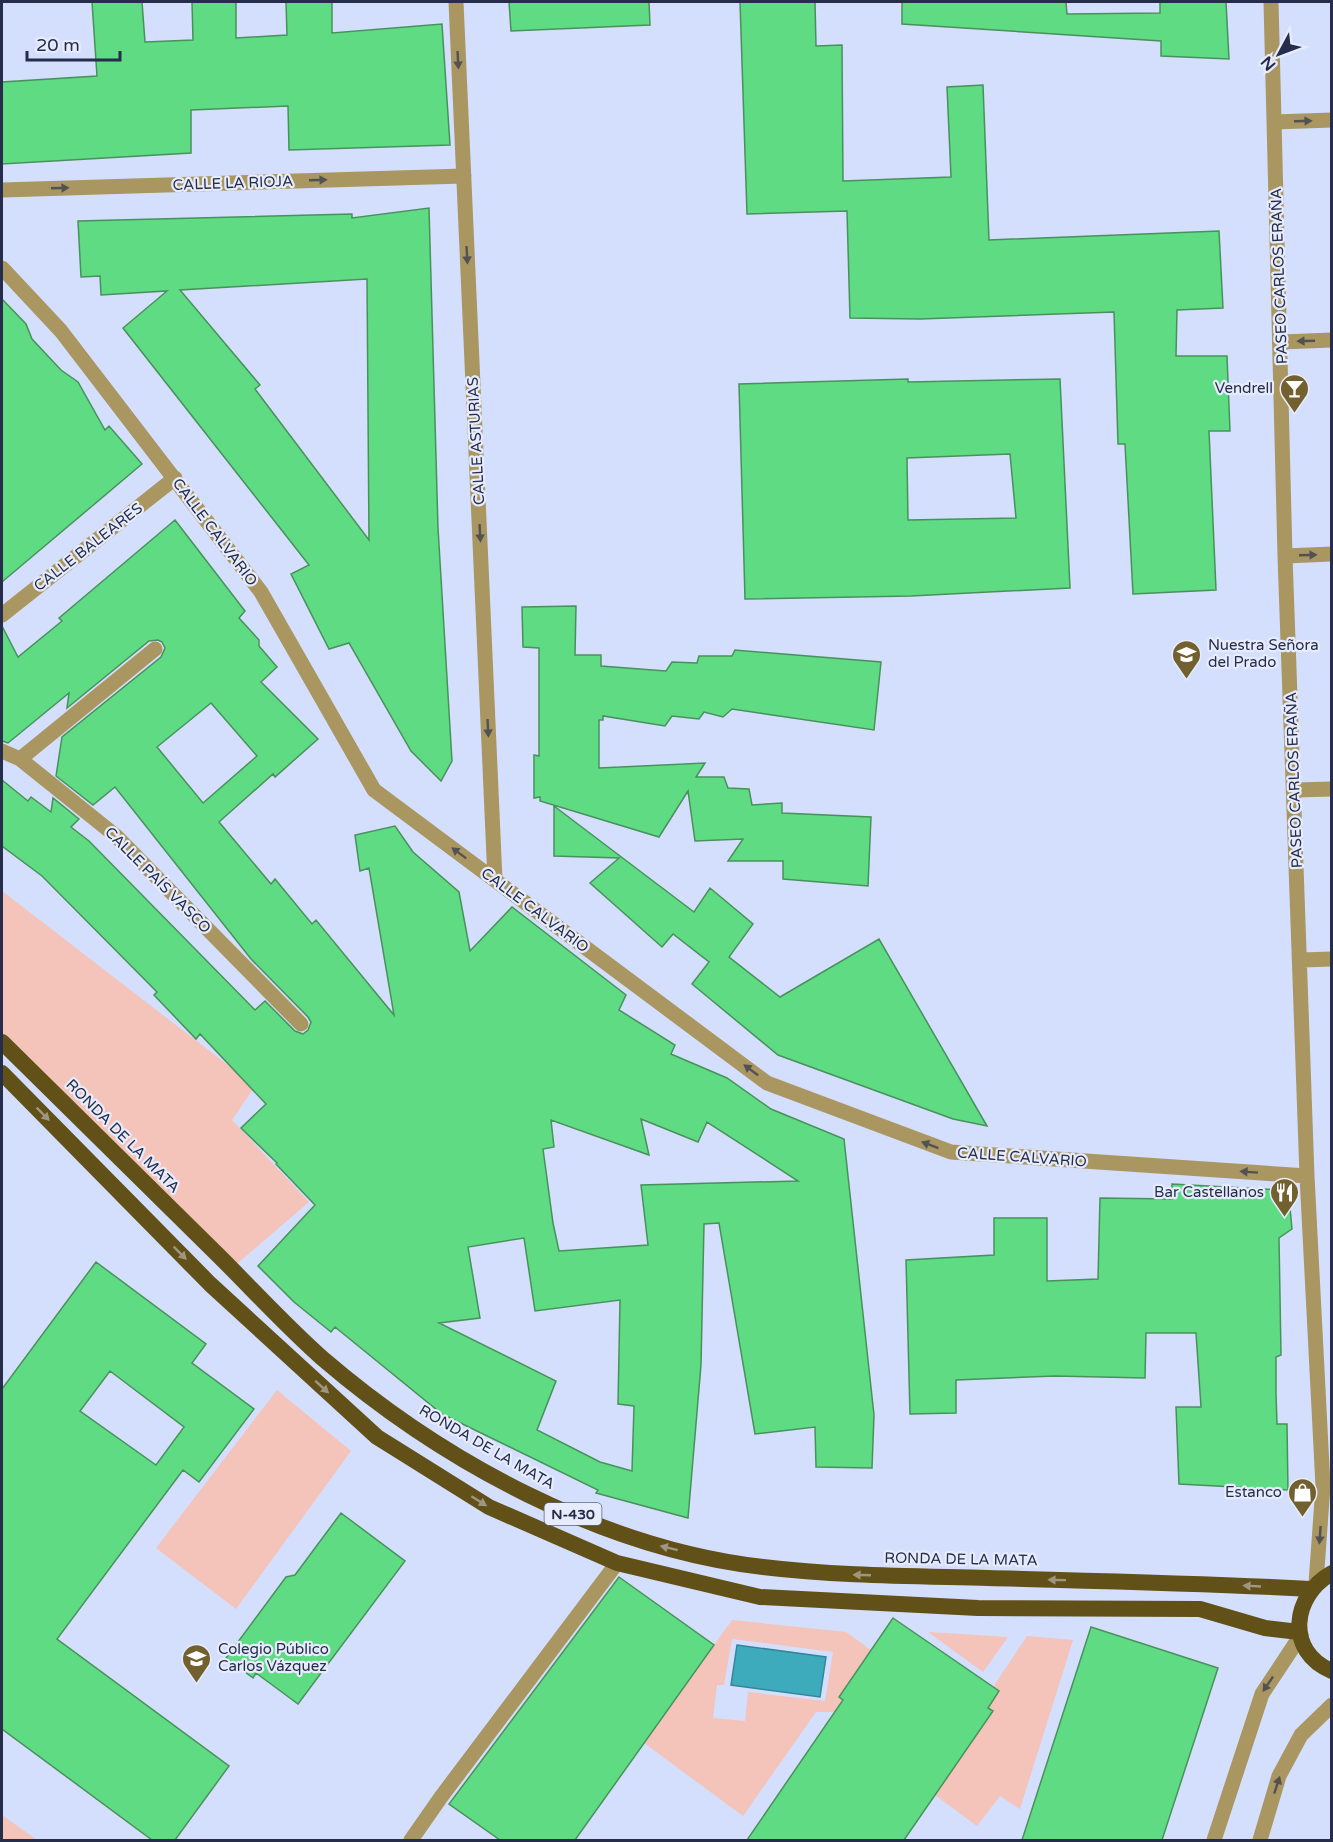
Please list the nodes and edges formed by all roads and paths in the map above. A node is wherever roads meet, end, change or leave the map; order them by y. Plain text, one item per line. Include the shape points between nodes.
1 (456, 2) edge
2 (1270, 2) edge
3 (1332, 120) edge
4 (1274, 122) junction
5 (464, 176) junction
6 (2, 190) edge
7 (2, 268) edge
8 (1332, 340) edge
9 (1281, 342) junction
10 (175, 477) junction
11 (1332, 554) edge
12 (1285, 556) junction
13 (2, 615) edge
14 (156, 649) dead end
15 (2, 751) edge
16 (20, 759) junction
17 (1332, 789) edge
18 (1295, 790) junction
19 (495, 880) junction
20 (1332, 959) edge
21 (1300, 960) junction
22 (301, 1024) dead end
23 (2, 1042) edge
24 (2, 1073) edge
25 (1307, 1176) junction
26 (1323, 1486) junction
27 (1332, 1504) edge
28 (617, 1563) junction
29 (1332, 1573) edge
30 (1313, 1586) junction
31 (1300, 1634) junction
32 (1332, 1671) edge
33 (1332, 1706) edge
34 (411, 1840) edge
35 (1214, 1840) edge
36 (1260, 1840) edge

1 -> 5 street, CALLE ASTURIAS
2 - 4 street, PASEO CARLOS ERAÑA
4 -> 3 street
4 - 9 street, PASEO CARLOS ERAÑA
6 -> 5 street, CALLE LA RIOJA
5 -> 19 street, CALLE ASTURIAS
7 - 10 street, CALLE CALVARIO via 61,331
8 -> 9 street
9 - 12 street, PASEO CARLOS ERAÑA
10 - 13 street, CALLE BALEARES
19 -> 10 street, CALLE CALVARIO via 375,790 261,592
12 -> 11 street
12 - 18 street, PASEO CARLOS ERAÑA
14 - 16 street
15 - 16 street, CALLE PAÍS VASCO
16 - 22 street, CALLE PAÍS VASCO via 116,836
17 - 18 street
18 - 21 street, PASEO CARLOS ERAÑA
25 -> 19 street, CALLE CALVARIO via 951,1152 767,1083
20 - 21 street
21 - 25 street, PASEO CARLOS ERAÑA
30 -> 23 highway, RONDA DE LA MATA / N-430 via 857,1575 761,1567 639,1540 596,1525 471,1462 391,1412 321,1357
24 -> 28 highway, N-430 via 210,1284 377,1437 489,1507
25 - 26 street, PASEO CARLOS ERAÑA
26 - 27 street, PASEO CARLOS ERAÑA
26 -> 30 street, PASEO CARLOS ERAÑA
28 - 31 highway, N-430 via 760,1597 978,1608 1200,1609
28 - 34 street
29 - 30 highway
30 - 31 highway via 1302,1604
31 - 32 highway via 1309,1654
31 -> 35 street via 1262,1694
36 -> 33 street via 1279,1776 1301,1735

